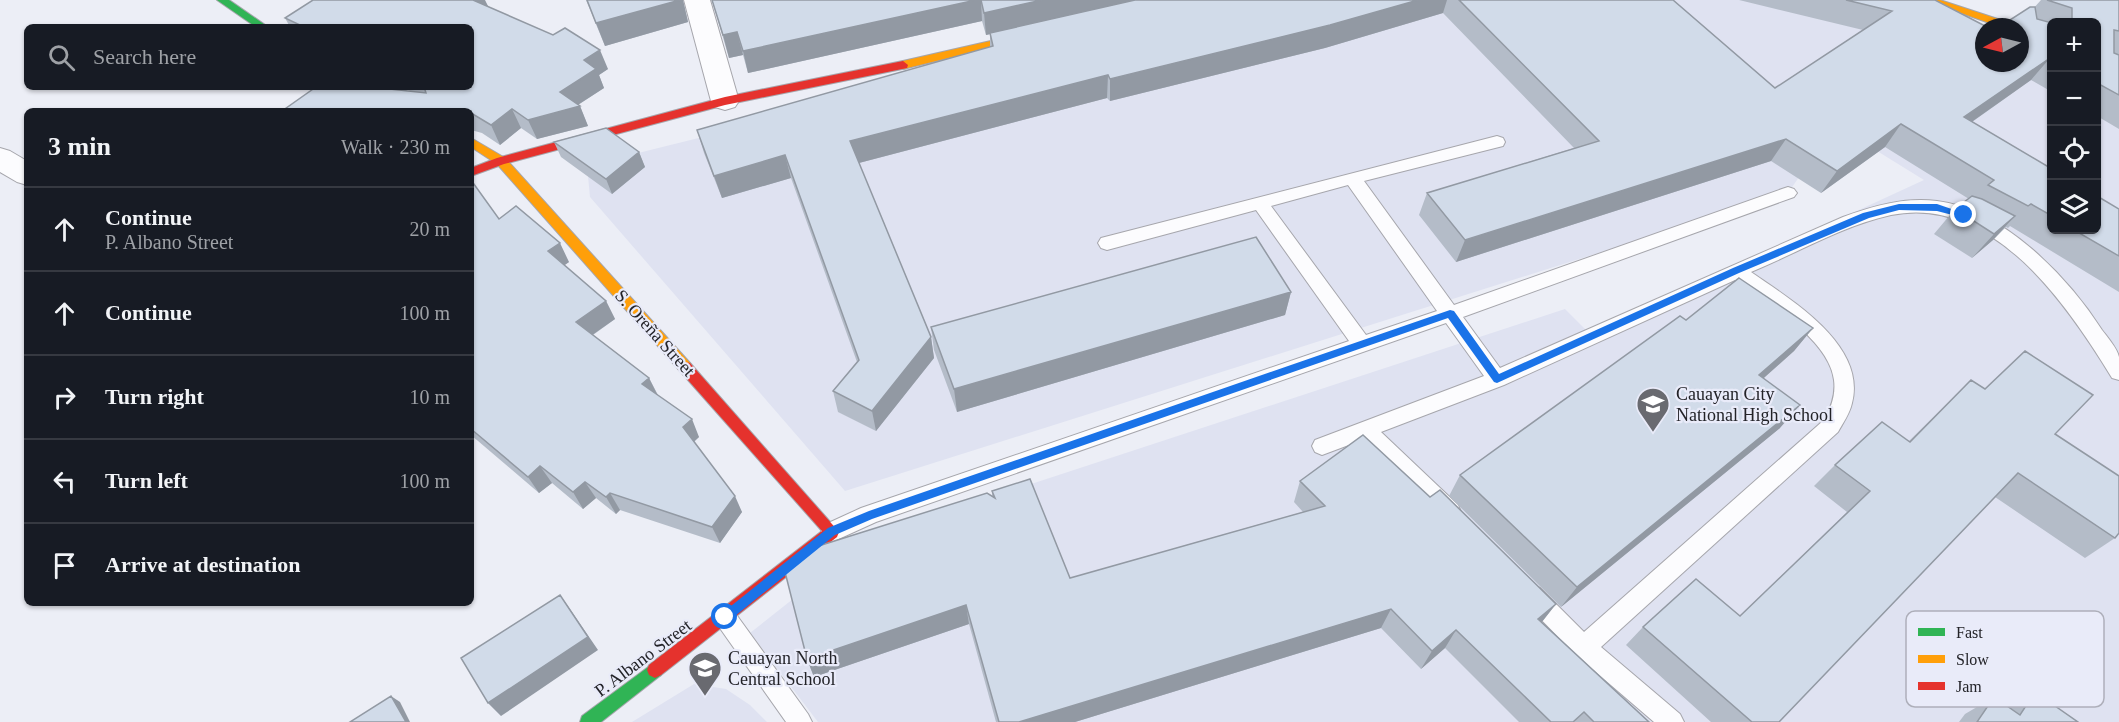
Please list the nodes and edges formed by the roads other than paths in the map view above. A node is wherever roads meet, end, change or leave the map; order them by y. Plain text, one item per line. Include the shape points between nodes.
1 (222, 0) edge
2 (697, 0) edge
3 (1929, 0) edge
4 (1984, 18) edge
5 (258, 24) edge
6 (1047, 31) edge
7 (381, 90) edge
8 (725, 101) junction
9 (414, 108) edge
10 (1497, 142) dead end
11 (474, 144) edge
12 (0, 158) edge
13 (501, 161) junction
14 (474, 171) edge
15 (24, 173) edge
16 (1352, 178) junction
17 (1788, 193) dead end
18 (1260, 203) junction
19 (1107, 243) dead end
20 (1736, 271) junction
21 (1450, 314) junction
22 (1362, 345) junction
23 (2119, 372) edge
24 (1497, 379) junction
25 (1364, 429) junction
26 (1322, 446) dead end
27 (1465, 527) edge
28 (832, 532) junction
29 (1521, 584) edge
30 (725, 617) junction
31 (1584, 647) junction
32 (588, 722) edge
33 (800, 722) edge
34 (1672, 722) edge

1 - 5 street
2 - 8 street
3 - 4 street
6 - 8 street via 874,72
7 - 9 street
8 - 13 street
10 - 16 lane
11 - 13 street, S. Oreña Street
12 - 15 street
13 - 14 street
13 - 28 street, S. Oreña Street
16 - 18 lane
16 - 21 lane
17 - 21 lane
18 - 19 lane
18 - 22 lane
20 - 23 lane via 1867,215 1899,207 1937,207 1964,215 2010,240 2046,270 2076,304
20 - 24 lane
20 - 31 lane via 1816,331 1834,350 1844,372 1844,400 1831,426
21 - 22 lane
21 - 24 lane
22 - 28 lane via 869,515
24 - 25 lane via 1437,405
25 - 26 lane
25 - 27 lane
28 - 30 street, P. Albano Street
29 - 31 lane
30 - 32 street, P. Albano Street
30 - 33 lane
31 - 34 lane

